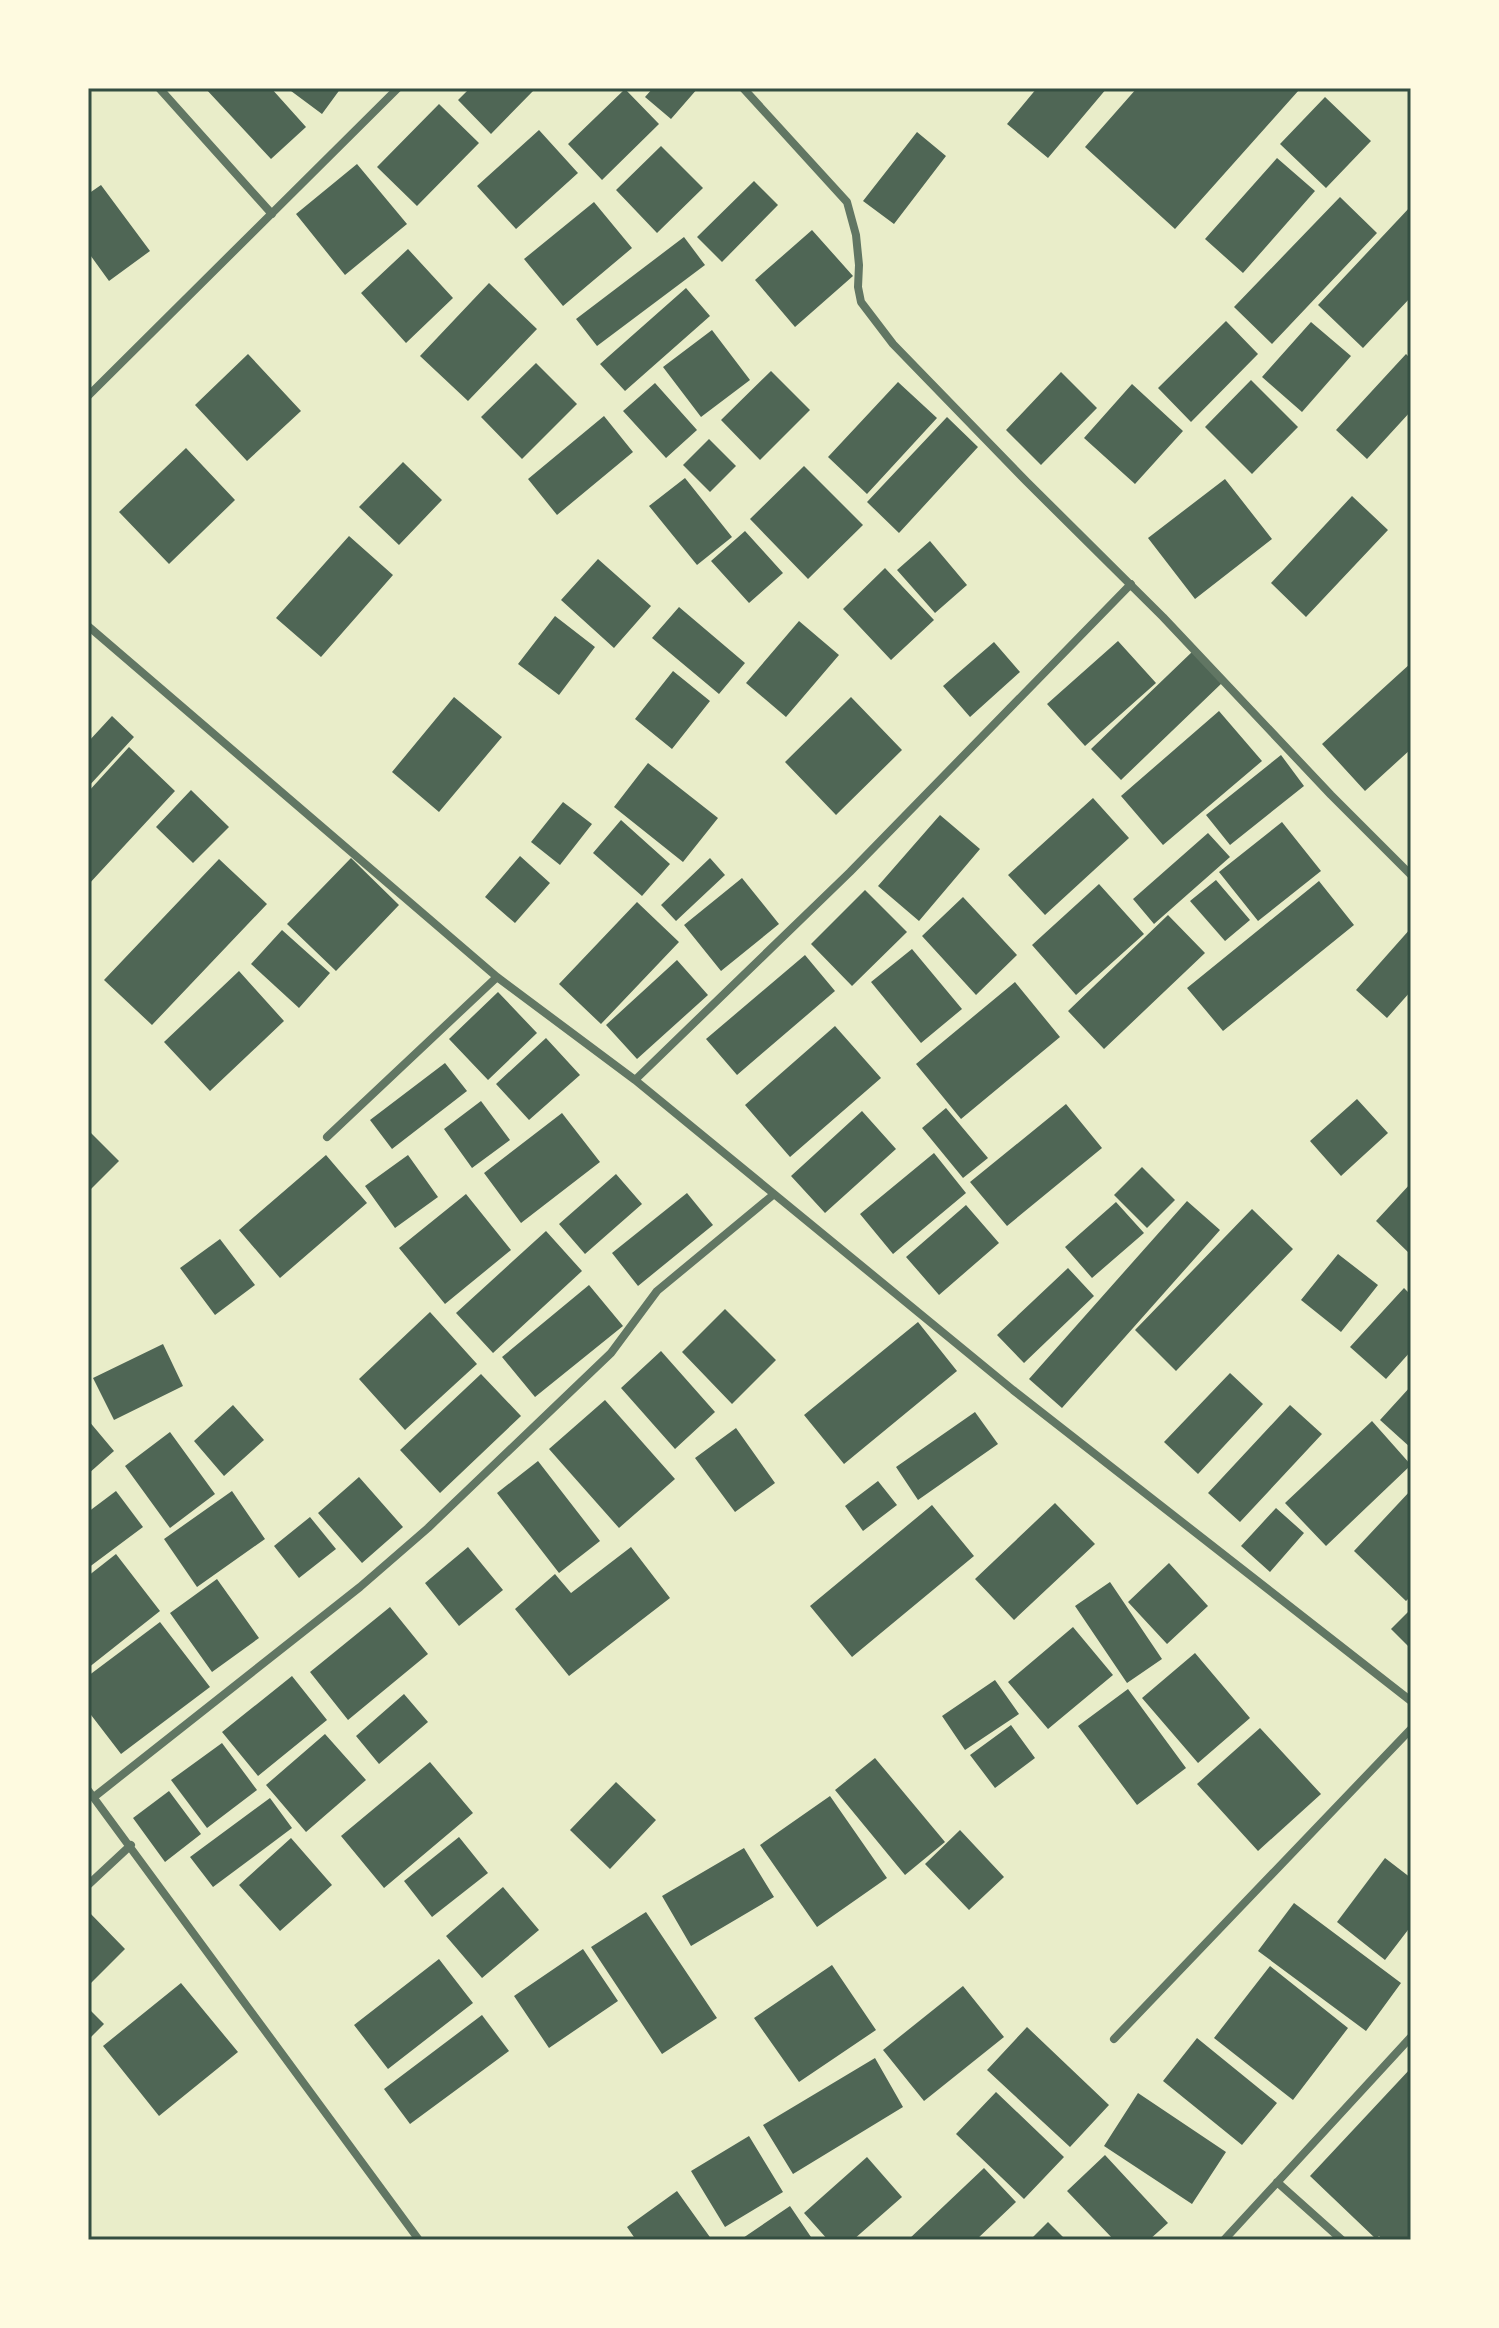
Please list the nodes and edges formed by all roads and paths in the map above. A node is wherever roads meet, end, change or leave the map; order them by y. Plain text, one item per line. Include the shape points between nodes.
1 (159, 88) edge
2 (398, 88) edge
3 (743, 88) edge
4 (272, 214) junction
5 (88, 396) edge
6 (1131, 584) junction
7 (88, 626) edge
8 (1409, 868) edge
9 (497, 977) junction
10 (635, 1080) junction
11 (327, 1137) dead end
12 (773, 1195) junction
13 (1411, 1701) edge
14 (1411, 1729) edge
15 (91, 1794) edge
16 (131, 1845) junction
17 (88, 1885) edge
18 (1411, 2037) edge
19 (1114, 2039) dead end
20 (1277, 2182) junction
21 (419, 2240) edge
22 (1224, 2240) edge
23 (1342, 2240) edge

1 - 4 street
2 - 4 street
3 - 6 street via 847,202 856,235 861,302 872,318
4 - 5 street
6 - 8 street via 1331,795
6 - 10 street via 850,872
7 - 9 street
9 - 10 street
9 - 11 street
10 - 12 street
12 - 13 street
12 - 15 street via 657,1291 611,1353 417,1538
14 - 19 street
15 - 16 street
16 - 17 street
16 - 21 street
18 - 20 street
20 - 22 street
20 - 23 street

